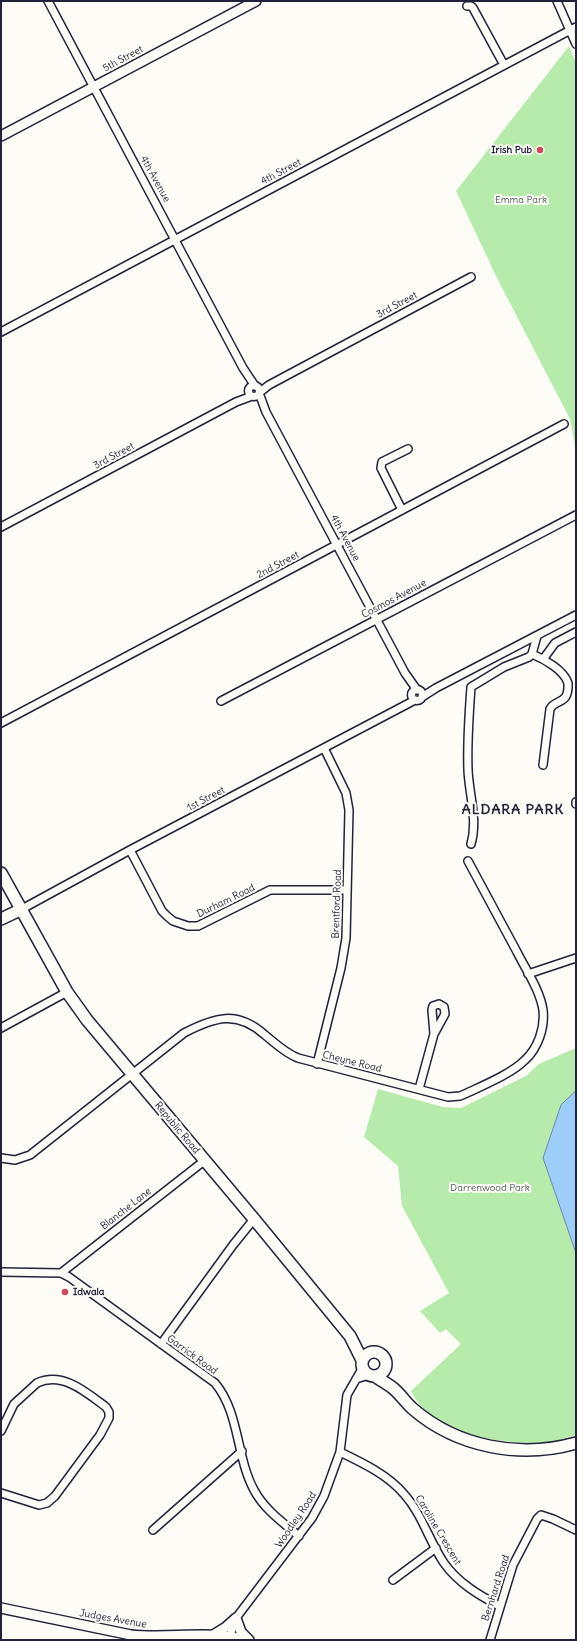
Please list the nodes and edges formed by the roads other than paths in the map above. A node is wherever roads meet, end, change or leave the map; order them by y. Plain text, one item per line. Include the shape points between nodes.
1 (48, 1) edge
2 (256, 1) edge
3 (558, 1) edge
4 (467, 6) dead end
5 (573, 28) edge
6 (576, 44) edge
7 (504, 65) junction
8 (93, 87) junction
9 (1, 136) edge
10 (176, 239) junction
11 (471, 277) dead end
12 (1, 332) edge
13 (255, 391) junction
14 (564, 424) dead end
15 (408, 449) dead end
16 (402, 510) junction
17 (576, 515) edge
18 (1, 527) edge
19 (337, 544) junction
20 (576, 615) edge
21 (377, 620) junction
22 (576, 632) edge
23 (537, 636) junction
24 (532, 654) junction
25 (544, 658) junction
26 (416, 694) junction
27 (221, 701) dead end
28 (1, 723) edge
29 (324, 748) junction
30 (543, 765) dead end
31 (471, 844) dead end
32 (130, 850) junction
33 (468, 861) dead end
34 (1, 873) edge
35 (347, 890) junction
36 (22, 909) junction
37 (1, 919) edge
38 (576, 958) edge
39 (528, 974) junction
40 (67, 992) junction
41 (1, 1028) edge
42 (434, 1034) dead end
43 (317, 1064) junction
44 (133, 1074) junction
45 (419, 1089) junction
46 (1, 1158) edge
47 (204, 1161) junction
48 (254, 1219) junction
49 (1, 1272) edge
50 (61, 1273) junction
51 (350, 1336) junction
52 (161, 1344) junction
53 (373, 1352) junction
54 (386, 1368) junction
55 (367, 1370) junction
56 (394, 1390) junction
57 (1, 1431) edge
58 (576, 1443) edge
59 (242, 1451) junction
60 (340, 1452) junction
61 (1, 1493) edge
62 (153, 1530) dead end
63 (576, 1530) edge
64 (298, 1536) junction
65 (436, 1548) junction
66 (393, 1580) dead end
67 (499, 1606) junction
68 (1, 1608) edge
69 (236, 1618) junction
70 (212, 1635) junction
71 (230, 1636) junction
72 (152, 1638) edge
73 (248, 1640) edge
74 (490, 1640) edge

1 - 8 street, 4th Avenue
2 - 8 street, 5th Street
3 - 5 street
4 - 7 street via 473,8
5 - 6 street
5 - 7 street, 4th Street
7 - 10 street, 4th Street
8 - 9 street, 5th Street
8 - 10 street, 4th Avenue
10 - 12 street, 4th Street
10 - 13 street, 4th Avenue
11 - 13 street, 3rd Street
13 - 18 street, 3rd Street
13 - 19 street, 4th Avenue
14 - 16 street, 2nd Street
15 - 16 street via 382,462 381,468
16 - 19 street, 2nd Street
17 - 21 street, Cosmos Avenue
19 - 21 street, 4th Avenue
19 - 28 street, 2nd Street
20 - 23 street, 1st Street
21 - 26 street, 4th Avenue
21 - 27 street, Cosmos Avenue
22 - 25 street via 551,646
23 - 24 street
23 - 26 street, 1st Street via 436,688
24 - 25 street
24 - 31 street via 471,687 468,752 474,831
25 - 30 street via 567,679 568,686 561,702 554,704 550,709
26 - 29 street, 1st Street via 400,707
29 - 32 street, 1st Street
29 - 35 street, Brentford Road via 348,797 350,810
32 - 35 street, Durham Road via 162,911 173,921 188,926 198,926 270,890
32 - 36 street, 1st Street
33 - 39 street, Cheyne Road
34 - 36 main road, Republic Road
35 - 43 street, Brentford Road via 344,958
36 - 37 main road
36 - 40 main road, Republic Road
38 - 39 street
39 - 45 street, Cheyne Road via 542,1004 543,1020 538,1041 524,1061 460,1096 448,1097
40 - 41 street
40 - 44 main road, Republic Road
42 - 45 street
43 - 44 street, Cheyne Road via 290,1055 251,1024 228,1018 200,1025 184,1033
43 - 45 street, Cheyne Road
44 - 46 street, Cheyne Road via 30,1155 15,1160
44 - 47 main road, Republic Road
47 - 48 main road, Republic Road
47 - 50 street, Blanche Lane
48 - 51 main road, Republic Road
48 - 52 street
49 - 50 street, Garrick Road
50 - 52 street, Garrick Road via 76,1281
51 - 53 main road, Republic Road
51 - 55 main road, Republic Road
52 - 59 street, Garrick Road via 220,1390 228,1406
53 - 54 main road via 381,1353 386,1361
53 - 55 main road via 367,1354
54 - 55 main road via 381,1374
54 - 56 main road, Republic Road
55 - 56 main road, Republic Road
55 - 60 street, Woodley Road via 356,1379 347,1395
56 - 58 main road, Republic Road via 412,1409 440,1428 487,1446 537,1450
57 - 61 street via 14,1404 37,1383 46,1380 75,1385 106,1407 109,1412 100,1435 55,1496 47,1503 35,1504
59 - 62 street
59 - 64 street, Garrick Road via 250,1483 258,1497 276,1518
60 - 64 street, Woodley Road via 324,1496
60 - 65 street, Caroline Crescent via 375,1470 396,1485 413,1506
63 - 67 street, Bernhard Road via 541,1515 513,1565
64 - 69 street, Woodley Road
65 - 66 street
65 - 67 street, Caroline Crescent via 447,1567 460,1581
67 - 74 street, Bernhard Road
68 - 72 street, Judges Avenue
69 - 70 street
69 - 71 street, Woodley Road
69 - 73 street via 241,1632
70 - 71 street, Judges Avenue
70 - 72 street, Judges Avenue
71 - 73 street, Judges Avenue

